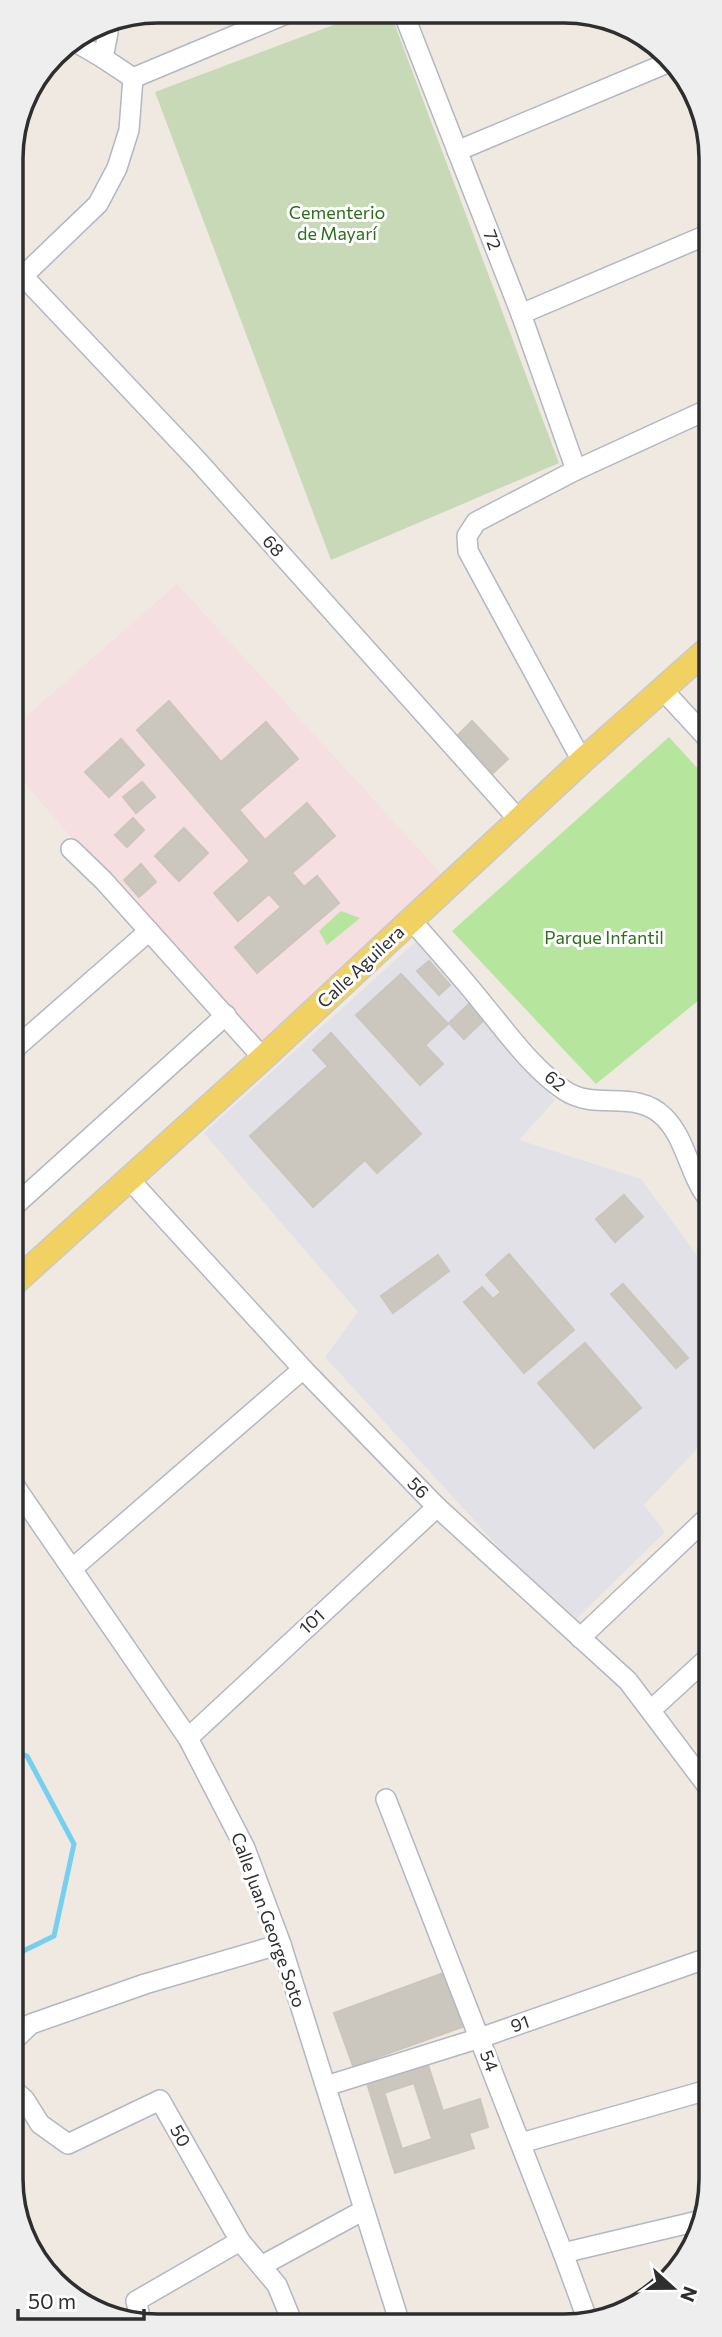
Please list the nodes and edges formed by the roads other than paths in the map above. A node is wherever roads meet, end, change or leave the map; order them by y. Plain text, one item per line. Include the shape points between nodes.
1 (264, 23) edge
2 (406, 23) edge
3 (108, 32) edge
4 (83, 46) edge
5 (103, 58) junction
6 (662, 65) edge
7 (133, 78) junction
8 (457, 151) junction
9 (699, 238) edge
10 (23, 272) edge
11 (23, 283) edge
12 (521, 314) junction
13 (699, 414) edge
14 (576, 470) junction
15 (699, 657) edge
16 (662, 689) junction
17 (699, 729) edge
18 (582, 761) junction
19 (519, 820) junction
20 (71, 849) dead end
21 (411, 920) junction
22 (149, 931) junction
23 (226, 1016) junction
24 (23, 1041) edge
25 (263, 1058) junction
26 (129, 1179) junction
27 (699, 1185) edge
28 (23, 1198) edge
29 (23, 1275) edge
30 (303, 1369) junction
31 (23, 1498) edge
32 (437, 1507) junction
33 (699, 1525) edge
34 (73, 1569) junction
35 (580, 1638) junction
36 (699, 1665) edge
37 (651, 1710) junction
38 (188, 1738) junction
39 (699, 1775) edge
40 (386, 1799) dead end
41 (281, 1944) junction
42 (699, 1962) edge
43 (23, 2032) edge
44 (480, 2038) junction
45 (326, 2086) junction
46 (699, 2093) edge
47 (23, 2098) edge
48 (520, 2143) junction
49 (364, 2210) junction
50 (692, 2222) edge
51 (240, 2241) junction
52 (563, 2253) junction
53 (261, 2266) junction
54 (139, 2313) edge
55 (585, 2313) edge
56 (289, 2314) edge
57 (397, 2314) edge

1 - 7 street
2 - 8 street, 72
3 - 5 street
4 - 5 street
5 - 7 street
6 - 8 street
7 - 10 street via 129,130 117,168 97,204
8 - 12 street, 72
9 - 12 street
11 - 19 street, 68 via 197,460
12 - 14 street, 72
13 - 14 street
14 - 18 street via 476,522 467,536 468,551
15 - 16 main road, Calle Aguilera
16 - 17 street
16 - 18 main road, Calle Aguilera
18 - 19 main road, Calle Aguilera
19 - 21 main road, Calle Aguilera
20 - 22 street
21 - 25 main road, Calle Aguilera
21 - 27 street, 62 via 552,1081 583,1098 649,1105 663,1116
22 - 23 street
22 - 24 street
23 - 25 street
23 - 28 street
25 - 26 main road, Calle Aguilera
26 - 29 main road, Calle Aguilera
26 - 30 street, 56
30 - 32 street, 56
30 - 34 street
31 - 34 street, Calle Juan George Soto
32 - 35 street, 56
32 - 38 street, 101
33 - 35 street
34 - 38 street, Calle Juan George Soto
35 - 37 street, 56 via 628,1681
36 - 37 street
37 - 39 street, 56
38 - 41 street, Calle Juan George Soto via 245,1849
40 - 44 street, 54
41 - 43 street via 145,1984 31,2024
41 - 45 street, Calle Juan George Soto
42 - 44 street, 91
44 - 45 street, 91
44 - 48 street, 54
45 - 49 street, Calle Juan George Soto
46 - 48 street
47 - 51 street, 50 via 40,2124 68,2144 160,2100
48 - 52 street, 54
49 - 53 street
49 - 57 street, Calle Juan George Soto
50 - 52 street
51 - 53 street, 50
51 - 54 street via 136,2301
52 - 55 street, 54
53 - 56 street, 50 via 277,2285

